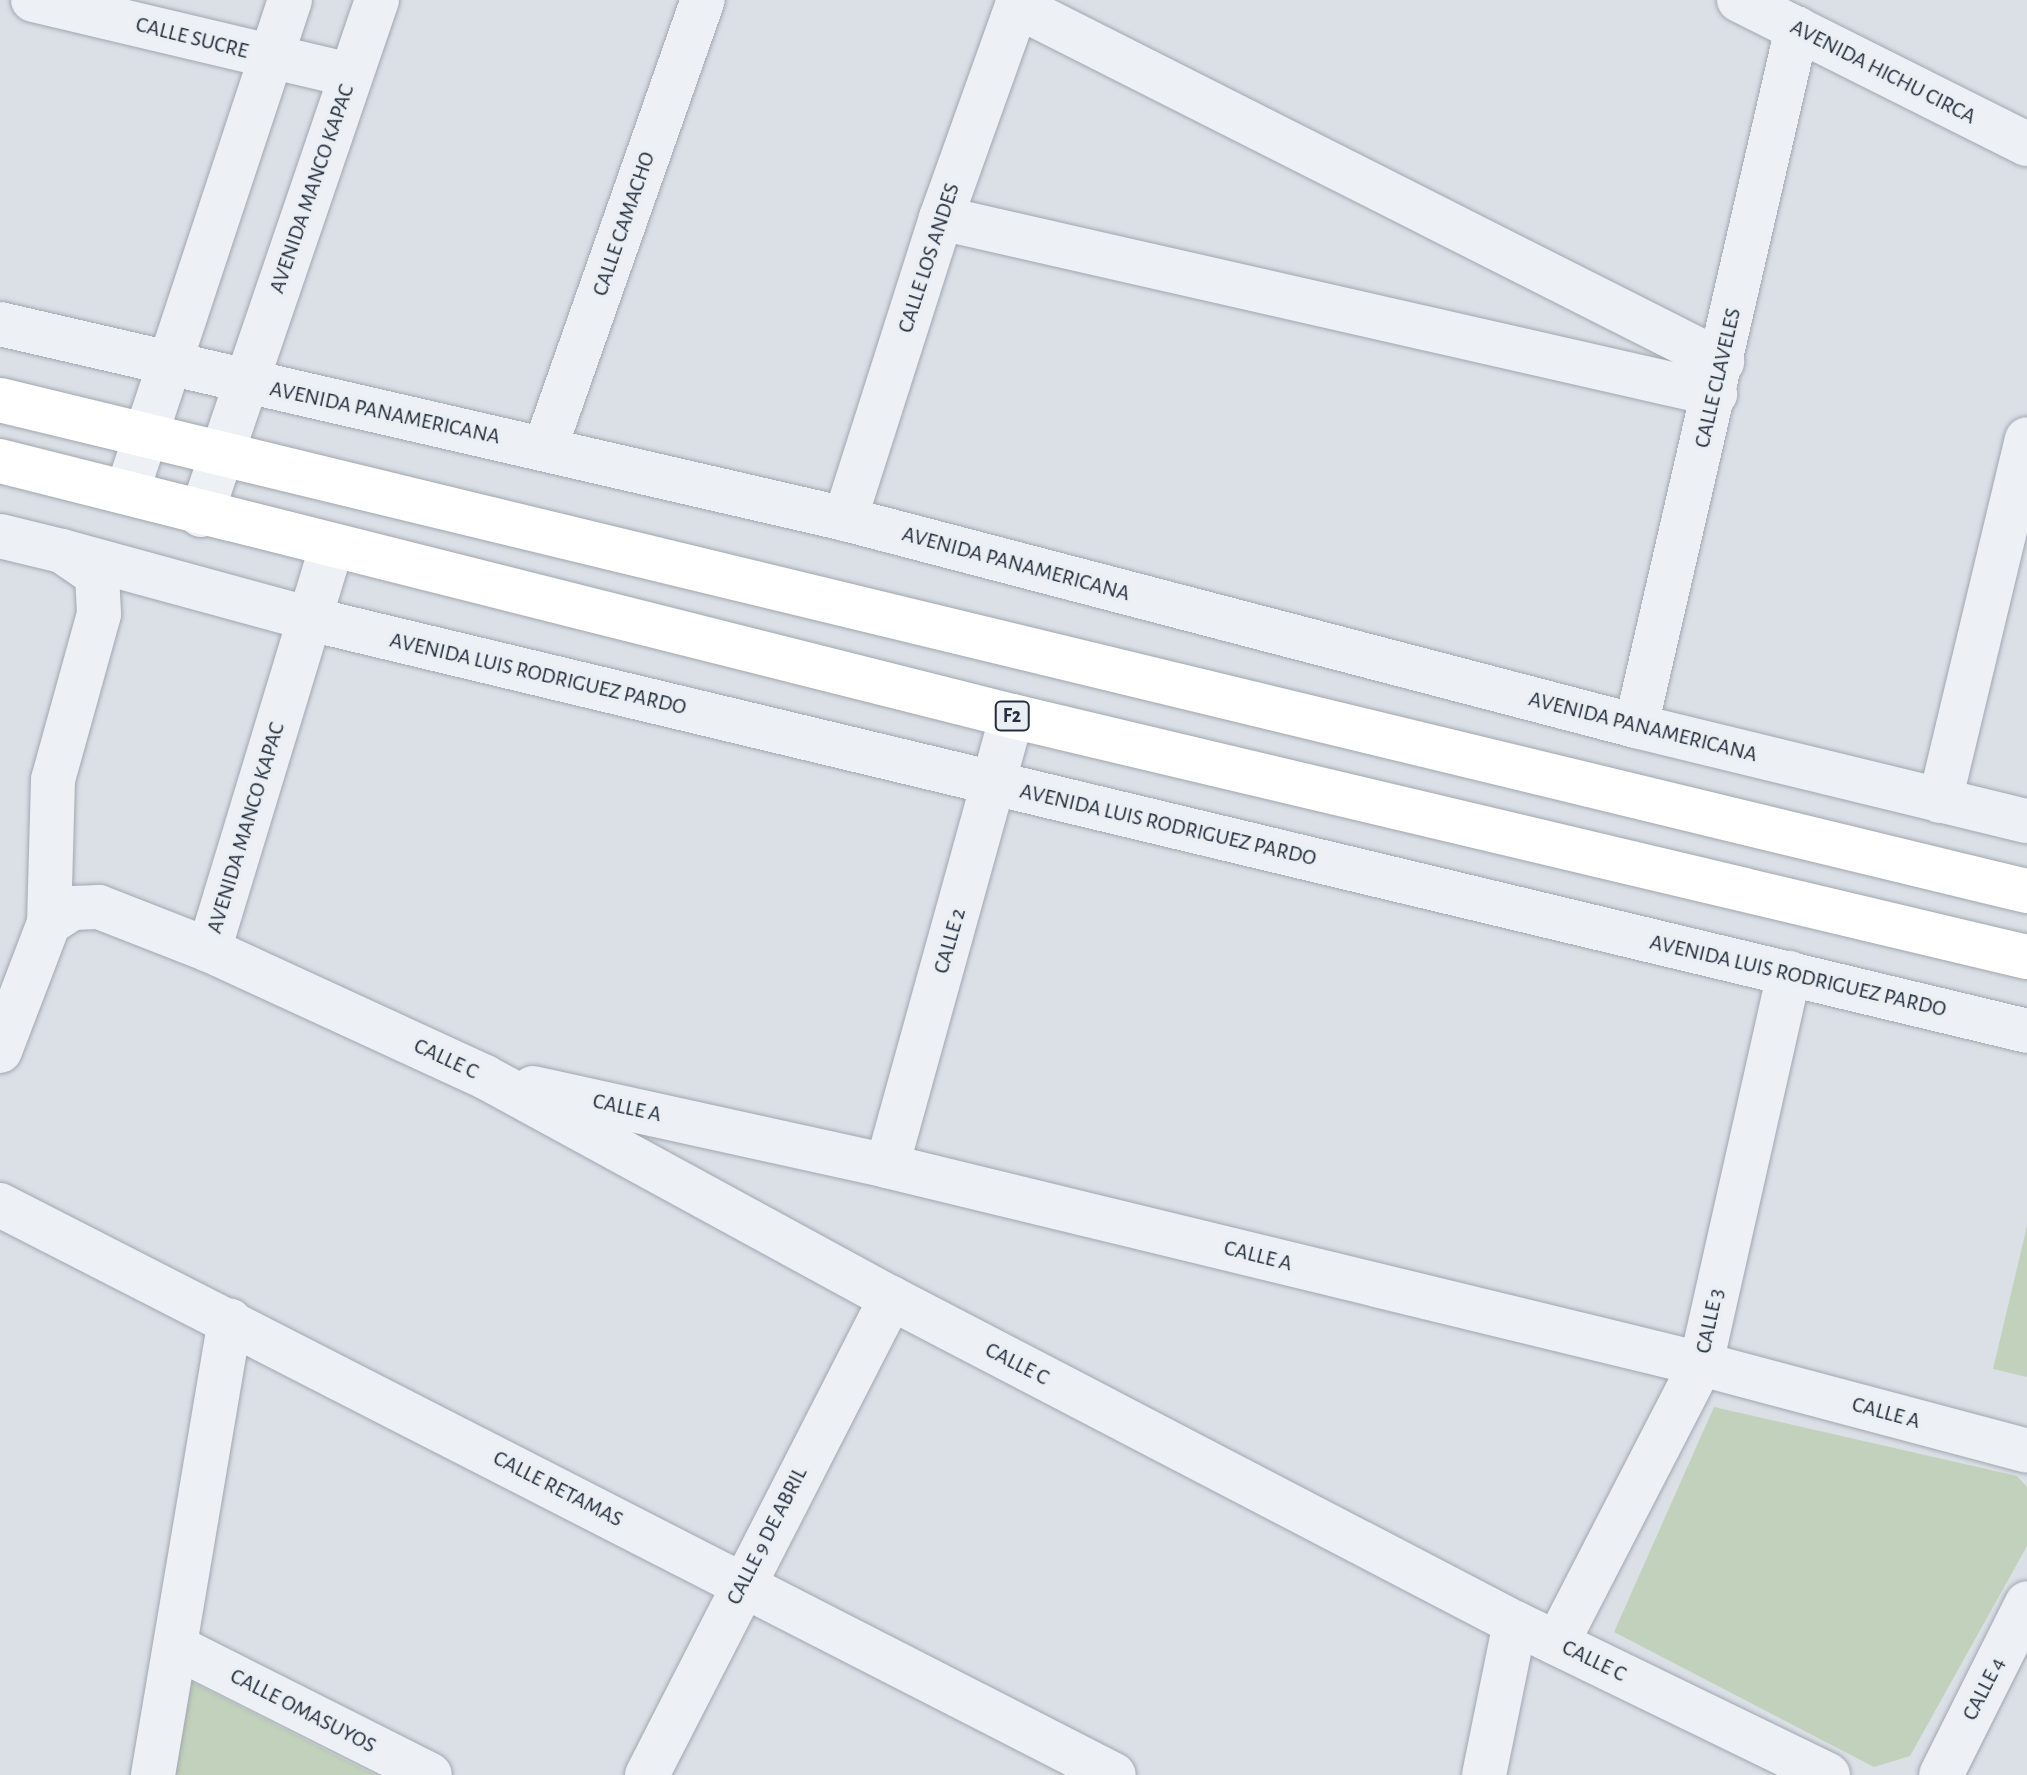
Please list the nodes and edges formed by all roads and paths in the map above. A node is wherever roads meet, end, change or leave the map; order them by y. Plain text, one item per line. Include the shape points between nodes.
1 (33, 0) edge
2 (290, 0) edge
3 (377, 0) edge
4 (703, 0) edge
5 (1739, 0) edge
6 (1018, 3) edge
7 (1797, 28) junction
8 (270, 57) junction
9 (350, 75) junction
10 (2027, 144) edge
11 (941, 218) junction
12 (0, 324) edge
13 (172, 366) junction
14 (1719, 378) junction
15 (246, 383) junction
16 (0, 400) edge
17 (148, 437) junction
18 (545, 448) junction
19 (224, 455) junction
20 (0, 461) edge
21 (2024, 467) edge
22 (127, 492) junction
23 (201, 515) junction
24 (845, 519) junction
25 (0, 536) edge
26 (331, 548) junction
27 (62, 551) junction
28 (310, 619) junction
29 (1012, 716) junction
30 (1636, 726) junction
31 (995, 783) junction
32 (1940, 801) junction
33 (2027, 821) edge
34 (2027, 891) edge
35 (49, 923) junction
36 (209, 950) junction
37 (2027, 957) edge
38 (1789, 973) junction
39 (2027, 1031) edge
40 (0, 1051) edge
41 (485, 1077) junction
42 (887, 1166) junction
43 (0, 1205) edge
44 (891, 1298) junction
45 (230, 1320) junction
46 (1701, 1364) junction
47 (2027, 1451) edge
48 (742, 1584) junction
49 (2027, 1603) edge
50 (1515, 1623) junction
51 (1557, 1643) junction
52 (176, 1647) junction
53 (153, 1775) edge
54 (430, 1775) edge
55 (647, 1775) edge
56 (1114, 1775) edge
57 (1484, 1775) edge
58 (1828, 1775) edge
59 (1941, 1775) edge

1 - 8 street, CALLE SUCRE
2 - 8 street
3 - 9 street, AVENIDA MANCO KAPAC
4 - 18 street, CALLE CAMACHO
5 - 7 street, AVENIDA HICHU CIRCA
6 - 11 street, CALLE LOS ANDES
6 - 14 street
7 - 10 street, AVENIDA HICHU CIRCA
7 - 14 street, CALLE CLAVELES
8 - 9 street, CALLE SUCRE
8 - 13 street
9 - 15 street, AVENIDA MANCO KAPAC
11 - 14 street
11 - 24 street, CALLE LOS ANDES
12 - 13 street, AVENIDA PANAMERICANA
13 - 15 street, AVENIDA PANAMERICANA
13 - 17 street
14 - 30 street, CALLE CLAVELES
15 - 18 street, AVENIDA PANAMERICANA
15 - 19 street, AVENIDA MANCO KAPAC
16 - 17 highway
17 - 19 highway
17 - 22 street
18 - 24 street, AVENIDA PANAMERICANA
19 - 23 street, AVENIDA MANCO KAPAC
19 - 34 highway
20 - 22 highway, F2
21 - 32 street
22 - 23 highway, F2
23 - 26 highway, F2
24 - 30 street, AVENIDA PANAMERICANA
25 - 27 street
26 - 28 street, AVENIDA MANCO KAPAC
26 - 29 highway, F2
27 - 28 street
27 - 35 street via 97,575 99,614 53,780
28 - 31 street, AVENIDA LUIS RODRIGUEZ PARDO
28 - 36 street, AVENIDA MANCO KAPAC
29 - 31 street, CALLE 2
29 - 37 highway, F2
30 - 32 street, AVENIDA PANAMERICANA
31 - 38 street, AVENIDA LUIS RODRIGUEZ PARDO
31 - 42 street, CALLE 2
32 - 33 street, AVENIDA PANAMERICANA
35 - 36 street, AVENIDA MANCO KAPAC via 72,908 99,907
35 - 40 street
36 - 41 street, CALLE C
38 - 39 street, AVENIDA LUIS RODRIGUEZ PARDO
38 - 46 street, CALLE 3
41 - 42 street, CALLE A
41 - 44 street, CALLE C
42 - 46 street, CALLE A
43 - 45 street, CALLE RETAMAS
44 - 48 street, CALLE 9 DE ABRIL
44 - 50 street, CALLE C
45 - 48 street, CALLE RETAMAS
45 - 52 street
46 - 47 street, CALLE A
46 - 51 street, CALLE 3
48 - 55 street, CALLE 9 DE ABRIL
48 - 56 street, CALLE RETAMAS
49 - 59 street, CALLE 4
50 - 51 street, CALLE C
50 - 57 street
51 - 58 street, CALLE C
52 - 53 street
52 - 54 street, CALLE OMASUYOS

